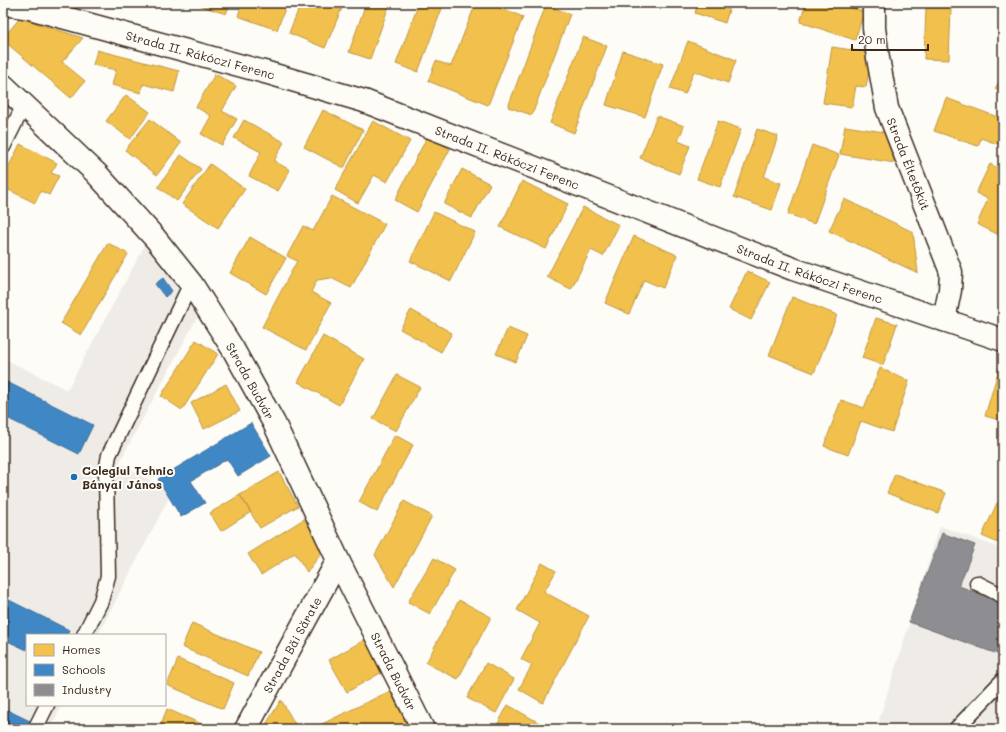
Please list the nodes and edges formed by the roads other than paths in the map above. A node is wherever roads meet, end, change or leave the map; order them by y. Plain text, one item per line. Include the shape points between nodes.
1 (874, 3) edge
2 (3, 4) edge
3 (3, 85) edge
4 (24, 105) junction
5 (3, 147) edge
6 (191, 283) junction
7 (944, 320) junction
8 (1003, 340) edge
9 (338, 560) junction
10 (977, 583) dead end
11 (1003, 596) edge
12 (84, 634) edge
13 (1003, 680) edge
14 (46, 706) edge
15 (35, 729) edge
16 (246, 729) edge
17 (423, 729) edge
18 (956, 729) edge

1 - 7 street, Strada Éltetőkút via 874,28 887,108 951,272
2 - 7 street, Strada II. Rákóczi Ferenc via 29,8 364,101 793,270
3 - 4 street, Strada Budvár
4 - 5 lane
4 - 6 street, Strada Budvár via 96,173 155,238
6 - 9 street, Strada Budvár via 233,349 274,423
6 - 12 lane via 109,455 106,472 108,576 101,601
7 - 8 street, Strada II. Rákóczi Ferenc
9 - 16 street, Strada Băi Sărate
9 - 17 street, Strada Budvár
10 - 11 lane
13 - 18 lane
14 - 15 lane

